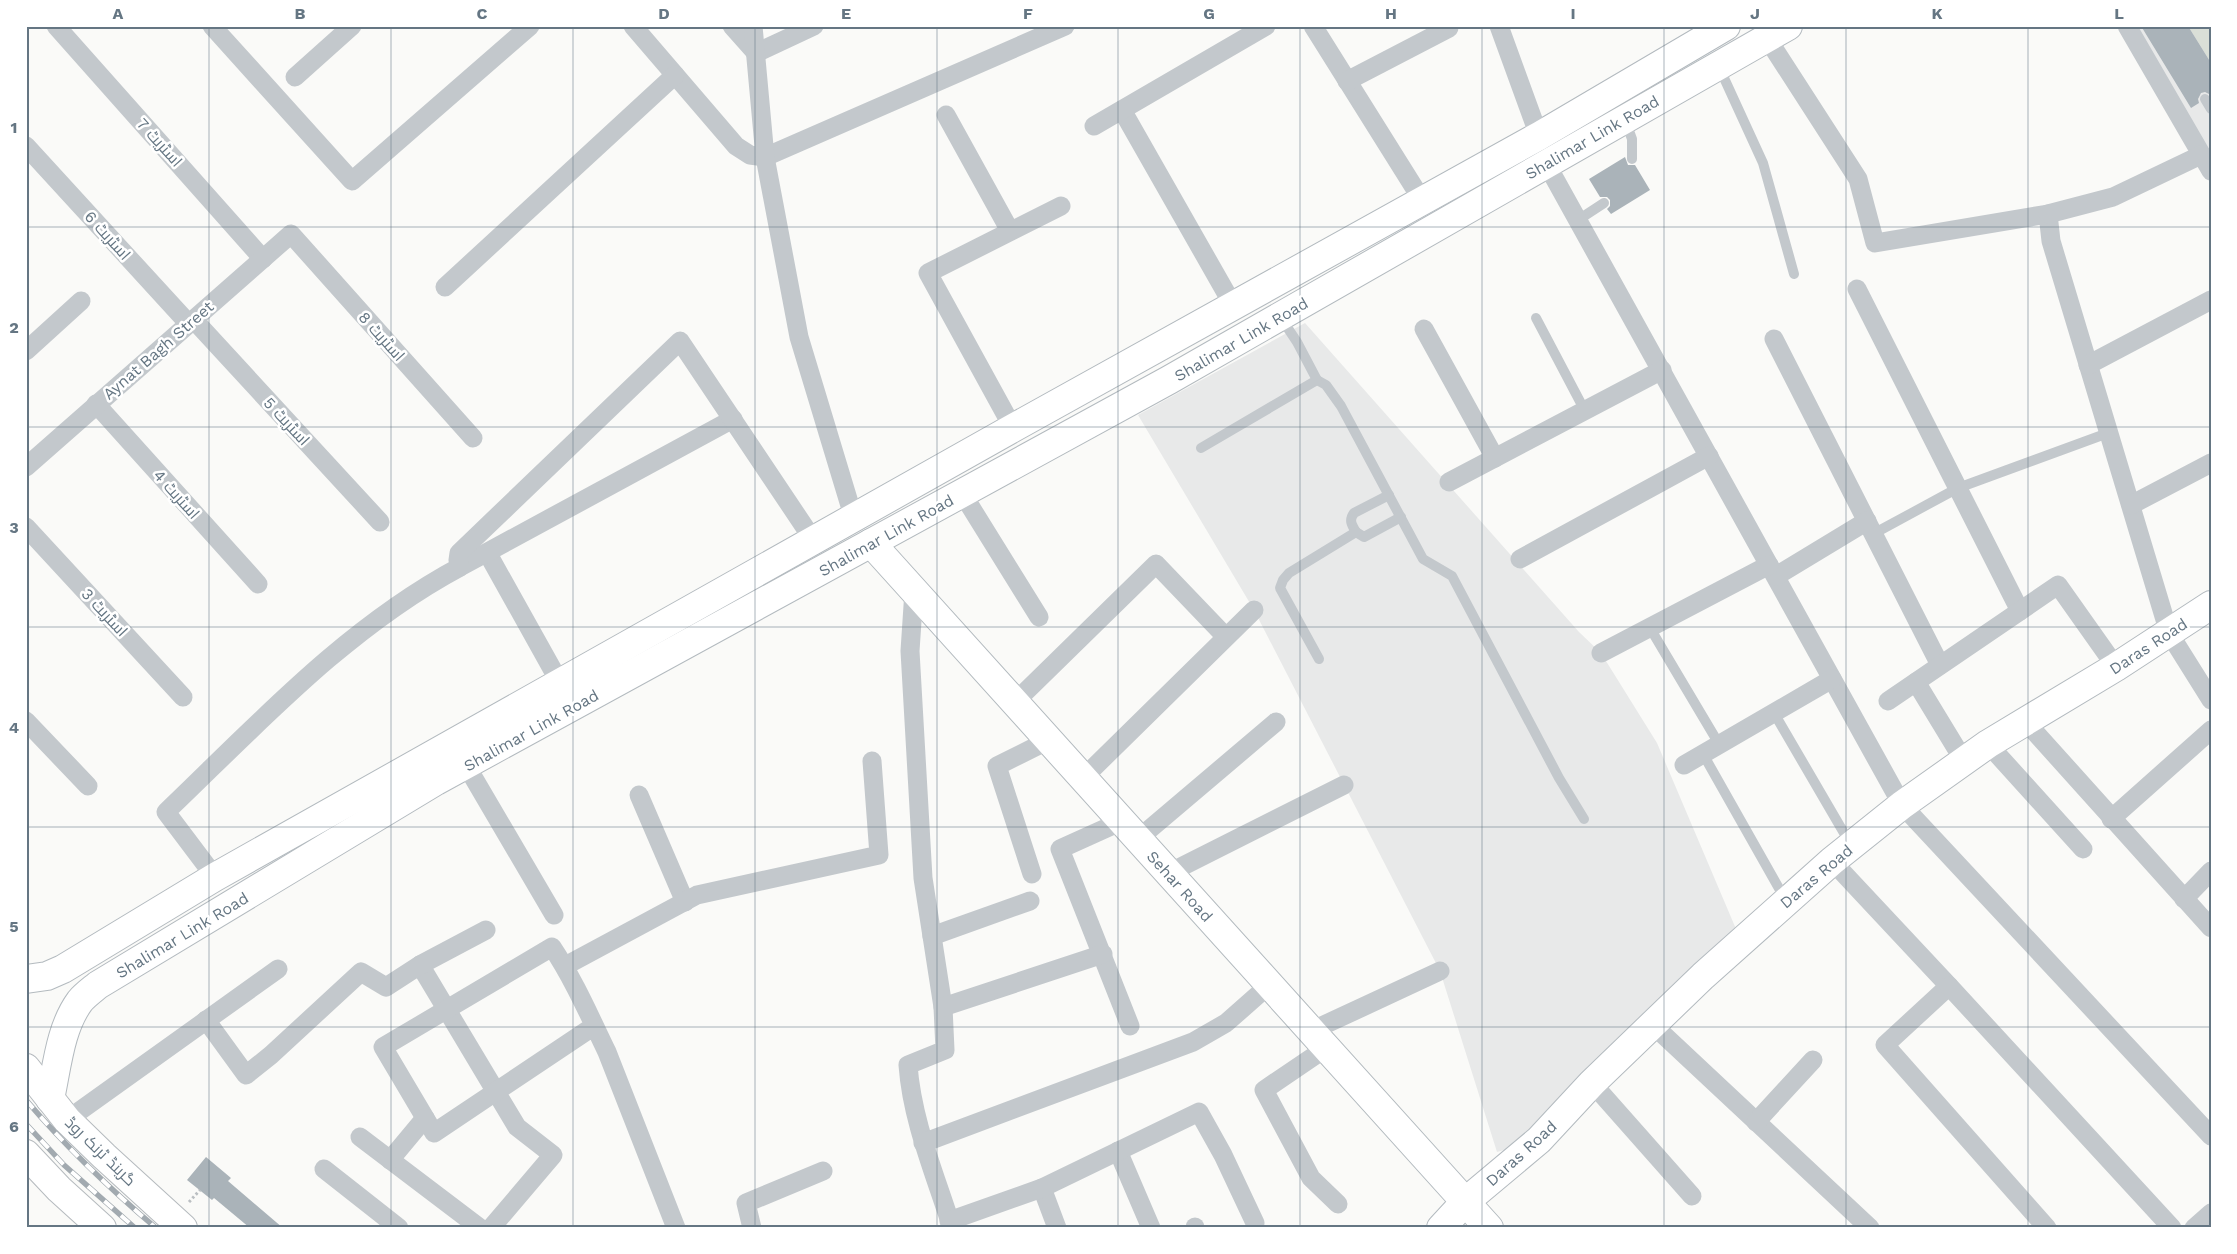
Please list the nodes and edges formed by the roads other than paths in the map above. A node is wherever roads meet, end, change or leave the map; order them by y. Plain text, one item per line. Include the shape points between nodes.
1 (56, 26) edge
2 (212, 26) edge
3 (352, 26) edge
4 (530, 26) edge
5 (633, 26) edge
6 (732, 26) edge
7 (753, 26) edge
8 (814, 26) edge
9 (1266, 26) edge
10 (1313, 26) edge
11 (1499, 26) edge
12 (1726, 26) edge
13 (2127, 26) edge
14 (1059, 28) edge
15 (1449, 28) dead end
16 (1777, 32) edge
17 (756, 53) junction
18 (1718, 66) junction
19 (675, 75) junction
20 (295, 77) dead end
21 (1347, 81) junction
22 (2205, 99) dead end
23 (2211, 109) edge
24 (1122, 110) junction
25 (946, 115) dead end
26 (1624, 119) junction
27 (1094, 126) dead end
28 (1539, 136) junction
29 (26, 146) edge
30 (2201, 155) junction
31 (765, 157) junction
32 (1632, 159) dead end
33 (1546, 163) junction
34 (2211, 172) edge
35 (1422, 200) junction
36 (1604, 204) dead end
37 (1061, 206) dead end
38 (2048, 214) junction
39 (1578, 220) junction
40 (1010, 231) junction
41 (291, 234) joint
42 (264, 259) junction
43 (1794, 274) dead end
44 (445, 287) dead end
45 (1858, 289) dead end
46 (2211, 300) edge
47 (81, 301) dead end
48 (1233, 305) junction
49 (1280, 317) junction
50 (1536, 318) dead end
51 (191, 322) junction
52 (1424, 329) dead end
53 (1774, 340) dead end
54 (1152, 350) junction
55 (26, 351) edge
56 (2088, 365) junction
57 (1662, 370) junction
58 (1169, 380) junction
59 (1316, 380) junction
60 (96, 404) junction
61 (1585, 411) junction
62 (733, 419) junction
63 (1013, 428) junction
64 (2108, 432) junction
65 (473, 438) dead end
66 (1201, 448) dead end
67 (1709, 456) junction
68 (1496, 458) junction
69 (2211, 463) edge
70 (26, 466) edge
71 (1449, 482) dead end
72 (1958, 488) junction
73 (962, 493) junction
74 (1388, 494) junction
75 (2131, 505) junction
76 (1401, 517) junction
77 (854, 519) junction
78 (380, 522) dead end
79 (26, 527) edge
80 (1870, 527) junction
81 (1356, 532) junction
82 (814, 541) junction
83 (871, 543) junction
84 (488, 554) junction
85 (1520, 559) dead end
86 (460, 567) junction
87 (1772, 570) junction
88 (258, 584) dead end
89 (914, 591) junction
90 (2211, 605) edge
91 (1254, 610) dead end
92 (2020, 611) junction
93 (1039, 617) dead end
94 (1650, 628) junction
95 (2170, 633) junction
96 (1226, 637) junction
97 (1601, 653) dead end
98 (1319, 659) dead end
99 (1940, 665) junction
100 (2116, 667) junction
101 (1832, 679) junction
102 (1916, 682) junction
103 (560, 683) junction
104 (183, 697) dead end
105 (2211, 700) edge
106 (1888, 701) dead end
107 (1015, 702) junction
108 (1774, 713) junction
109 (26, 721) edge
110 (521, 721) junction
111 (2025, 721) junction
112 (1276, 722) dead end
113 (2211, 730) edge
114 (1049, 740) junction
115 (1719, 744) junction
116 (1988, 744) junction
117 (1703, 754) junction
118 (872, 760) dead end
119 (1964, 761) junction
120 (466, 765) junction
121 (1684, 765) dead end
122 (1083, 778) junction
123 (1344, 785) dead end
124 (88, 786) dead end
125 (639, 795) dead end
126 (1902, 805) junction
127 (2112, 819) junction
128 (1584, 820) dead end
129 (1130, 830) junction
130 (2083, 849) dead end
131 (1842, 853) junction
132 (2211, 871) edge
133 (1169, 873) junction
134 (1032, 874) dead end
135 (216, 877) junction
136 (2184, 899) junction
137 (1786, 900) junction
138 (1030, 901) dead end
139 (685, 902) junction
140 (554, 915) dead end
141 (2211, 928) edge
142 (486, 930) dead end
143 (932, 936) junction
144 (1102, 954) junction
145 (420, 965) junction
146 (565, 966) junction
147 (278, 969) dead end
148 (1440, 971) dead end
149 (26, 979) edge
150 (1269, 985) junction
151 (1949, 986) junction
152 (943, 1007) junction
153 (447, 1009) junction
154 (206, 1020) junction
155 (1653, 1025) junction
156 (594, 1026) junction
157 (1130, 1026) dead end
158 (1318, 1039) junction
159 (1813, 1060) dead end
160 (26, 1068) edge
161 (1592, 1083) junction
162 (496, 1092) junction
163 (50, 1099) junction
164 (425, 1118) junction
165 (67, 1120) junction
166 (1756, 1122) junction
167 (2207, 1124) edge
168 (360, 1137) dead end
169 (923, 1143) junction
170 (1118, 1151) junction
171 (26, 1154) edge
172 (390, 1160) junction
173 (324, 1169) dead end
174 (823, 1171) dead end
175 (1042, 1188) junction
176 (1692, 1196) dead end
177 (1465, 1202) junction
178 (1338, 1204) dead end
179 (2211, 1213) edge
180 (1255, 1223) dead end
181 (951, 1224) edge
182 (102, 1228) edge
183 (183, 1228) edge
184 (399, 1228) edge
185 (480, 1228) edge
186 (491, 1228) edge
187 (676, 1228) edge
188 (752, 1228) edge
189 (1057, 1228) edge
190 (1151, 1228) edge
191 (1441, 1228) edge
192 (1489, 1228) edge
193 (1870, 1228) edge
194 (2047, 1228) edge
195 (2172, 1228) edge
196 (2194, 1228) edge

1 - 42 street, اسٹریٹ 7
2 - 4 street via 352,181
3 - 20 street
5 - 19 street
6 - 17 street
7 - 17 street
8 - 17 street
9 - 24 street
10 - 21 street
11 - 28 street
12 - 28 main road, Shalimar Link Road
13 - 30 street
14 - 31 street
15 - 21 street
16 - 18 main road, Shalimar Link Road
16 - 38 street via 1858,179 1875,243
17 - 31 street
18 - 26 main road, Shalimar Link Road
18 - 43 lane via 1763,163
19 - 31 street via 736,146 750,155
19 - 44 street
21 - 35 street
22 - 23 lane
24 - 27 street
24 - 48 street
25 - 40 street
26 - 32 lane via 1632,139
26 - 33 main road, Shalimar Link Road
28 - 35 main road, Shalimar Link Road
29 - 51 street, اسٹریٹ 6
30 - 34 street
30 - 38 street via 2113,197
31 - 77 street via 799,337
33 - 39 street
33 - 49 main road, Shalimar Link Road
35 - 48 main road, Shalimar Link Road
36 - 39 lane
37 - 40 street
38 - 56 street via 2051,241
39 - 57 street
40 - 63 street via 928,273
41 - 42 street, Aynat Bagh Street
41 - 65 street, اسٹریٹ 8
42 - 51 street, Aynat Bagh Street
45 - 72 street
46 - 56 street
47 - 55 street
48 - 54 main road, Shalimar Link Road
49 - 58 main road, Shalimar Link Road
49 - 59 lane
50 - 61 lane
51 - 60 street, Aynat Bagh Street
51 - 78 street, اسٹریٹ 5
52 - 68 street
53 - 80 street
54 - 58 main road
54 - 63 main road, Shalimar Link Road
56 - 64 street
57 - 61 street
57 - 67 street
58 - 73 main road, Shalimar Link Road
59 - 66 lane
59 - 74 lane via 1326,385 1341,406
60 - 70 street, Aynat Bagh Street
60 - 88 street, اسٹریٹ 4
61 - 68 street
62 - 82 street
62 - 84 street
62 - 86 street via 680,341 459,554
63 - 77 main road, Shalimar Link Road
64 - 72 lane
64 - 75 street
67 - 85 street
67 - 87 street
68 - 71 street
69 - 75 street
72 - 80 lane
72 - 92 street
73 - 83 main road, Shalimar Link Road
73 - 93 street
74 - 76 lane
74 - 81 lane via 1354,513 1351,524
75 - 95 street
76 - 81 lane via 1364,537
76 - 128 lane via 1423,559 1452,576
77 - 82 main road, Shalimar Link Road
79 - 104 street, اسٹریٹ 3
80 - 87 street
80 - 99 street
81 - 98 lane via 1289,574 1280,588
82 - 103 main road, Shalimar Link Road
83 - 89 main road, Sehar Road
83 - 110 main road, Shalimar Link Road
84 - 86 street
84 - 103 street
86 - 135 street via 421,588 320,664 166,812
87 - 94 street
87 - 101 street
89 - 107 main road, Sehar Road
89 - 143 street via 910,651 922,878
90 - 95 main road, Daras Road
91 - 96 street
92 - 99 street
92 - 100 street via 2058,585
94 - 97 street
94 - 115 lane
95 - 100 main road, Daras Road
95 - 105 street
96 - 107 street via 1156,564
96 - 122 street
99 - 102 street
100 - 111 main road, Daras Road
101 - 108 street
101 - 126 street
102 - 106 street
102 - 119 street
103 - 110 main road, Shalimar Link Road
107 - 114 main road, Sehar Road
108 - 115 street
108 - 131 lane
109 - 124 street
110 - 120 main road, Shalimar Link Road
110 - 135 main road, Shalimar Link Road
111 - 116 main road, Daras Road
111 - 127 street
112 - 129 street
113 - 127 street
114 - 122 main road, Sehar Road
114 - 134 street via 997,766
115 - 117 street
116 - 119 main road, Daras Road
116 - 130 street
117 - 121 street
117 - 137 lane
118 - 139 street via 879,855 697,895
119 - 126 main road, Daras Road
120 - 140 street
120 - 163 main road, Shalimar Link Road via 98,985 81,1000 73,1014 58,1055
122 - 129 main road, Sehar Road
123 - 133 street
125 - 139 street
126 - 131 main road, Daras Road
126 - 167 street
127 - 136 street
129 - 133 main road, Sehar Road
129 - 144 street via 1060,849
131 - 137 main road, Daras Road
131 - 151 street
132 - 136 street
133 - 150 main road, Sehar Road
135 - 149 main road, Shalimar Link Road via 63,969 47,976
136 - 141 street
137 - 155 main road, Daras Road
138 - 143 street
139 - 146 street
142 - 145 street
143 - 152 street
144 - 152 street
144 - 157 street
145 - 153 street
145 - 154 street via 386,987 361,972 246,1075
146 - 153 street via 552,947
146 - 156 street
147 - 154 street
148 - 158 street
150 - 158 main road, Sehar Road
150 - 169 street via 1226,1023 1193,1042
151 - 194 street via 1886,1045
151 - 195 street
152 - 169 street via 945,1050 908,1065
153 - 162 street
153 - 164 street via 384,1047
154 - 165 street
155 - 161 main road, Daras Road
155 - 166 street
156 - 162 street
156 - 187 street
158 - 177 main road, Sehar Road
158 - 178 street via 1264,1090 1311,1178
159 - 166 street
160 - 163 main road, گرینڈ ٹرنک روڈ
161 - 176 street
161 - 177 main road, Daras Road via 1538,1140
162 - 164 street via 434,1133
162 - 186 street via 517,1127 553,1155
163 - 165 main road, گرینڈ ٹرنک روڈ
164 - 172 street
165 - 183 main road, گرینڈ ٹرنک روڈ
166 - 193 street
168 - 172 street
169 - 181 street
170 - 175 street
170 - 180 street via 1199,1112
170 - 190 street
171 - 182 main road
172 - 185 street
173 - 184 street
174 - 188 street via 746,1203
175 - 181 street
175 - 189 street
177 - 191 main road, Daras Road
177 - 192 main road, Sehar Road
179 - 196 street

